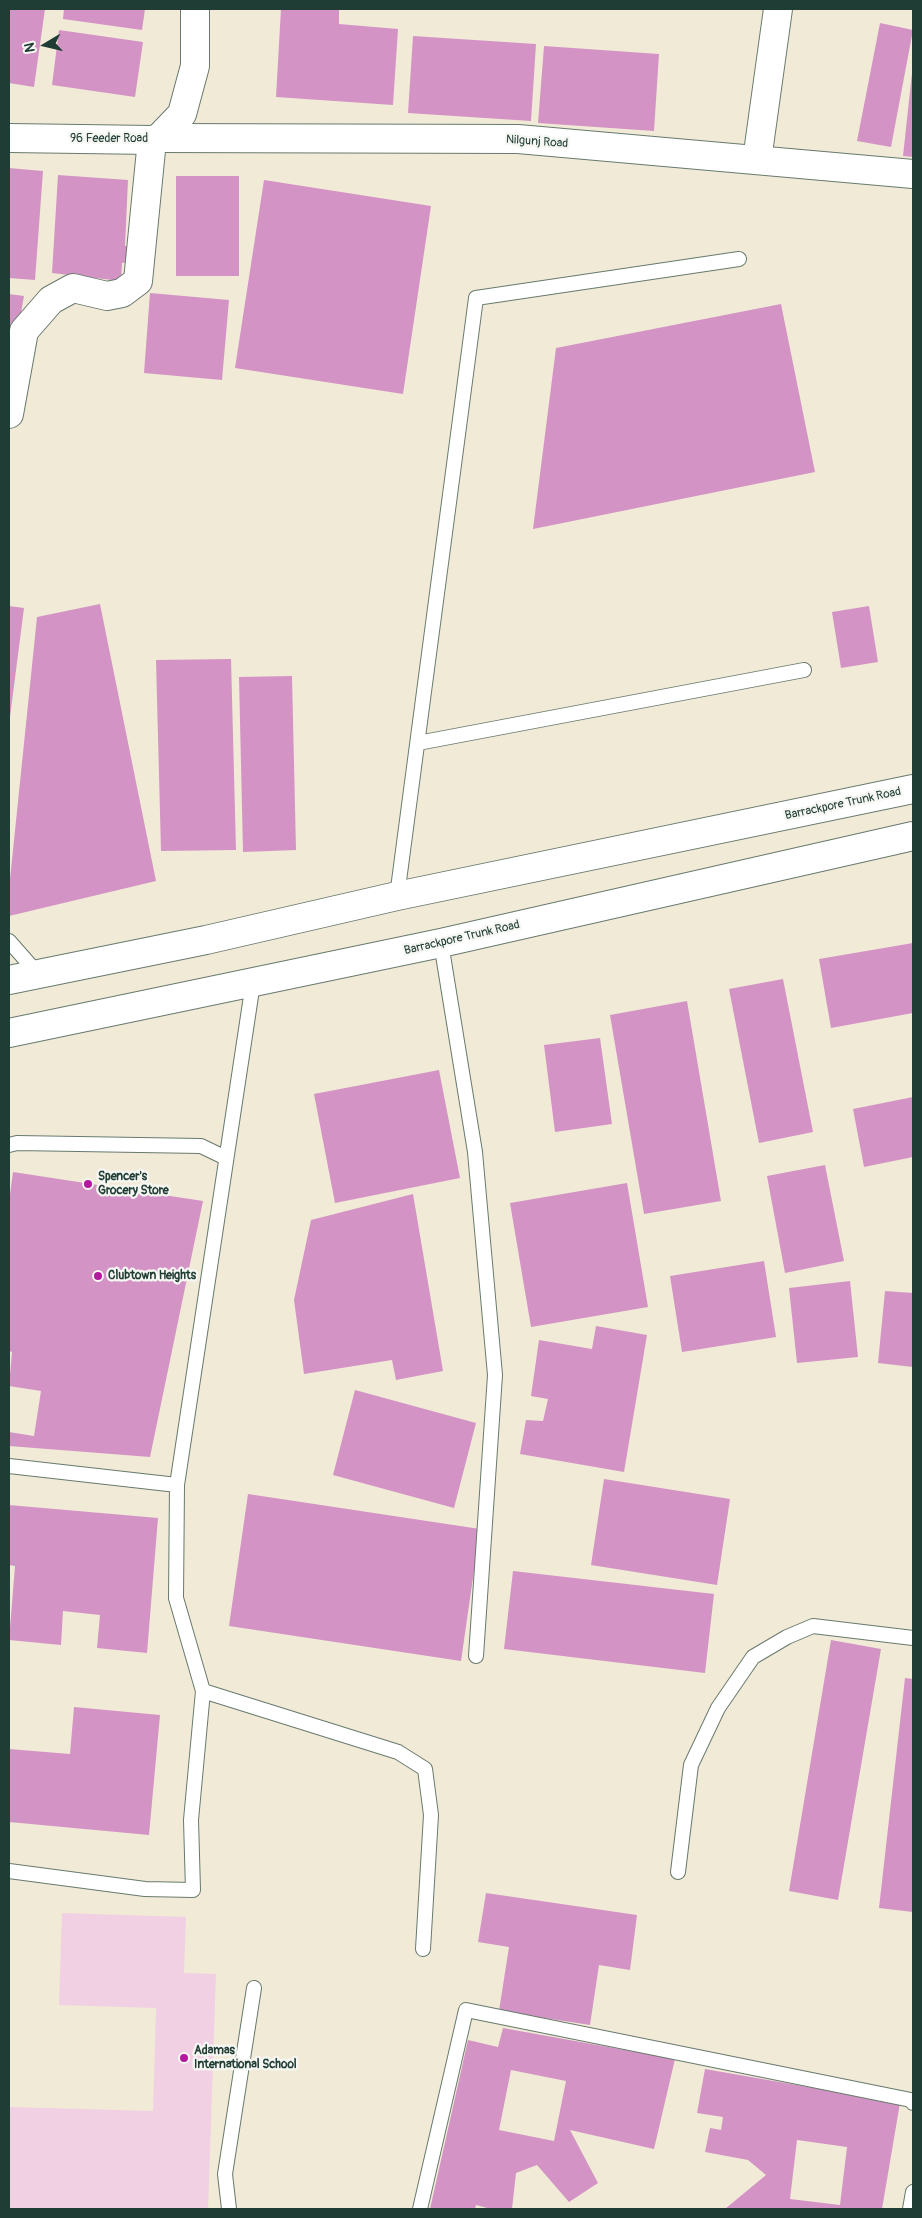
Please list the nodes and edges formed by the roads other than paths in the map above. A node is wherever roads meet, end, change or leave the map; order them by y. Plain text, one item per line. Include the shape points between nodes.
1 (195, 9) edge
2 (778, 9) edge
3 (9, 138) edge
4 (156, 139) junction
5 (758, 160) junction
6 (913, 174) edge
7 (739, 258) dead end
8 (9, 414) edge
9 (804, 670) dead end
10 (418, 743) junction
11 (913, 789) edge
12 (913, 836) edge
13 (397, 896) junction
14 (9, 941) edge
15 (441, 943) junction
16 (38, 974) junction
17 (9, 980) edge
18 (253, 983) junction
19 (9, 1033) edge
20 (9, 1145) edge
21 (226, 1158) junction
22 (9, 1466) edge
23 (177, 1485) junction
24 (913, 1638) edge
25 (476, 1656) dead end
26 (203, 1691) junction
27 (9, 1871) edge
28 (678, 1872) dead end
29 (423, 1948) dead end
30 (254, 1988) dead end
31 (913, 2104) edge
32 (913, 2192) edge
33 (229, 2209) edge
34 (420, 2209) edge
35 (910, 2209) edge

1 - 4 main road, 96 Feeder Road via 195,66 182,114
2 - 5 main road
3 - 4 main road, 96 Feeder Road
4 - 5 main road, Nilgunj Road via 518,139
4 - 8 main road via 138,281 122,293 107,296 73,288 51,300 24,331
5 - 6 main road, Nilgunj Road
7 - 10 lane via 476,298
9 - 10 lane
10 - 13 lane
11 - 13 main road, Barrackpore Trunk Road
12 - 15 main road, Barrackpore Trunk Road
13 - 16 main road, Barrackpore Trunk Road
14 - 16 lane
15 - 18 main road, Barrackpore Trunk Road
15 - 25 lane via 475,1152 495,1376
16 - 17 main road, Barrackpore Trunk Road
18 - 19 main road, Barrackpore Trunk Road
18 - 21 lane
20 - 21 lane via 201,1146
21 - 23 lane
22 - 23 lane
23 - 26 lane via 176,1598
24 - 28 lane via 813,1626 753,1657 718,1708 691,1765
26 - 27 lane via 191,1820 193,1890 146,1889
26 - 29 lane via 398,1752 425,1769 431,1815
30 - 33 lane via 225,2174
31 - 34 lane via 911,2100 466,2010
32 - 35 lane

